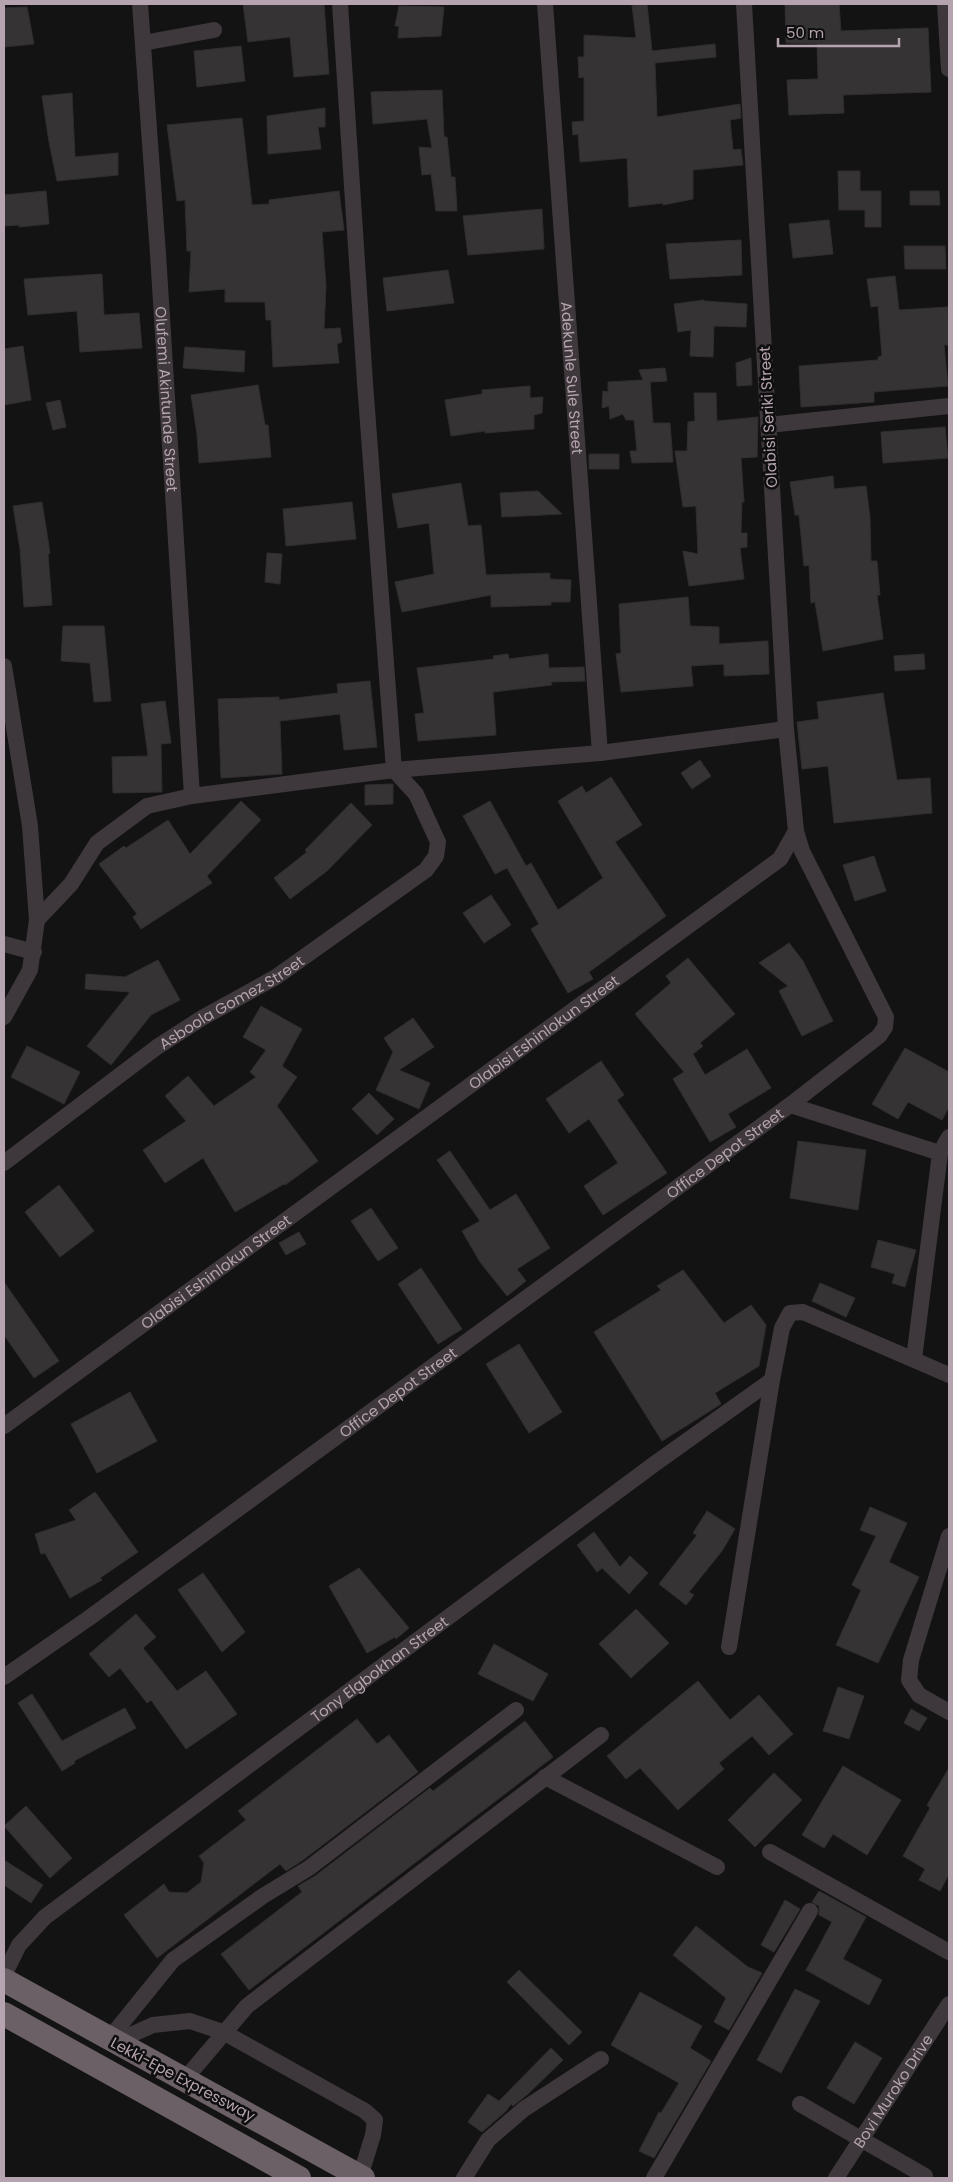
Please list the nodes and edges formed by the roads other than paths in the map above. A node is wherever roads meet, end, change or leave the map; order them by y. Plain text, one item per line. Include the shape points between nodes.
1 (140, 4) edge
2 (340, 4) edge
3 (545, 4) edge
4 (744, 4) edge
5 (945, 4) edge
6 (214, 30) dead end
7 (142, 43) junction
8 (949, 69) edge
9 (949, 406) edge
10 (768, 425) junction
11 (4, 666) edge
12 (8, 719) edge
13 (786, 729) junction
14 (600, 753) junction
15 (394, 770) junction
16 (192, 796) junction
17 (796, 830) junction
18 (37, 920) junction
19 (4, 944) edge
20 (34, 952) junction
21 (4, 1017) edge
22 (790, 1105) junction
23 (949, 1137) edge
24 (940, 1154) junction
25 (4, 1163) edge
26 (914, 1359) junction
27 (949, 1375) edge
28 (772, 1380) junction
29 (4, 1426) edge
30 (949, 1536) edge
31 (730, 1646) dead end
32 (4, 1678) edge
33 (516, 1710) dead end
34 (949, 1712) edge
35 (601, 1735) dead end
36 (545, 1777) junction
37 (770, 1852) dead end
38 (717, 1868) dead end
39 (810, 1911) dead end
40 (949, 1952) edge
41 (4, 1975) edge
42 (4, 1980) edge
43 (949, 2004) edge
44 (4, 2014) edge
45 (223, 2032) junction
46 (112, 2040) junction
47 (601, 2059) dead end
48 (185, 2079) junction
49 (800, 2104) dead end
50 (862, 2139) junction
51 (925, 2176) dead end
52 (362, 2177) edge
53 (299, 2178) edge
54 (464, 2178) edge
55 (654, 2178) edge
56 (836, 2178) edge

1 - 7 street, Olufemi Akintunde Street
2 - 15 street
3 - 14 street, Adekunle Sule Street
4 - 10 street, Olabisi Seriki Street
5 - 8 street
6 - 7 street
7 - 16 street, Olufemi Akintunde Street
9 - 10 street
10 - 13 street, Olabisi Seriki Street
11 - 12 street
12 - 18 street via 30,826
13 - 14 street
13 - 17 street, Olabisi Seriki Street
14 - 15 street
15 - 16 street
15 - 25 street, Asboola Gomez Street via 416,794 438,842 436,856 426,870 276,977 157,1047
16 - 18 street via 147,806 97,843 70,884
17 - 22 street via 802,851 886,1017 885,1027 879,1036
17 - 29 street, Olabisi Eshinlokun Street via 780,859
18 - 20 street
19 - 20 street
20 - 21 street via 30,970
22 - 24 street
22 - 32 street, Office Depot Street
23 - 24 street
24 - 26 street
26 - 27 street
26 - 28 street via 803,1312 790,1314 782,1328
28 - 31 street
28 - 41 street, Tony Elgbokhan Street via 45,1917 20,1945
30 - 34 street via 911,1660 909,1680 919,1695
33 - 46 street via 309,1868 263,1896 173,1960
35 - 36 street
36 - 38 street
36 - 45 street via 247,2006
37 - 40 street
39 - 55 street
42 - 46 highway, Lekki-Epe Expressway
43 - 50 street, Bovi Muroko Drive
44 - 53 highway, Lekki-Epe Expressway
45 - 46 street via 190,2021 153,2024
45 - 48 street
45 - 52 street via 365,2111 375,2120
46 - 48 highway, Lekki-Epe Expressway
47 - 54 street via 524,2109 488,2140
48 - 52 highway, Lekki-Epe Expressway
49 - 50 street
50 - 51 street
50 - 56 street, Bovi Muroko Drive

